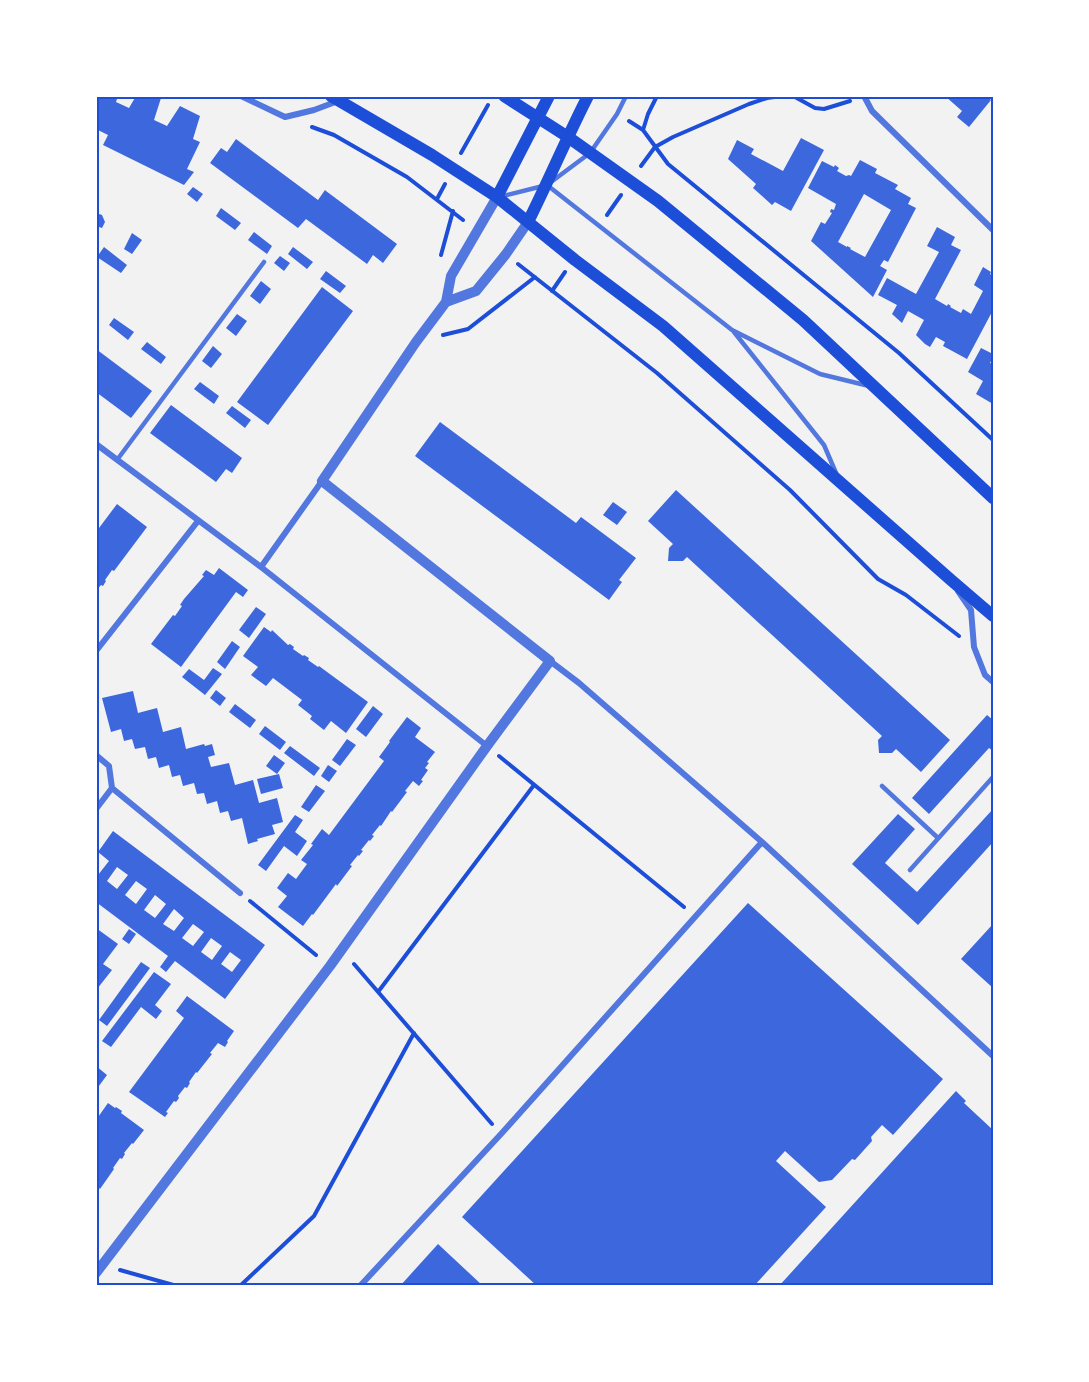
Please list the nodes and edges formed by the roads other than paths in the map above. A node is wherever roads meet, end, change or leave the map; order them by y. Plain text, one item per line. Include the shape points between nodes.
1 (241, 96) edge
2 (504, 96) edge
3 (549, 96) edge
4 (588, 96) edge
5 (626, 96) edge
6 (864, 96) edge
7 (336, 98) edge
8 (539, 118) junction
9 (568, 137) junction
10 (590, 153) junction
11 (547, 185) junction
12 (497, 197) junction
13 (528, 222) junction
14 (993, 230) edge
15 (264, 262) dead end
16 (446, 302) junction
17 (732, 330) junction
18 (874, 387) junction
19 (96, 444) edge
20 (117, 459) junction
21 (322, 481) junction
22 (841, 484) junction
23 (993, 498) edge
24 (198, 521) junction
25 (261, 567) junction
26 (951, 580) junction
27 (993, 616) edge
28 (96, 651) edge
29 (550, 661) junction
30 (993, 682) edge
31 (487, 746) junction
32 (96, 755) edge
33 (993, 777) edge
34 (882, 786) dead end
35 (112, 788) junction
36 (96, 809) edge
37 (938, 838) junction
38 (762, 842) junction
39 (910, 870) dead end
40 (240, 893) road end
41 (993, 1056) edge
42 (99, 1269) edge
43 (360, 1286) edge

1 - 7 street via 285,117 314,110
2 - 8 main road
3 - 8 main road
4 - 9 main road
5 - 10 lane
6 - 14 street via 872,111
7 - 12 main road
8 - 9 main road
8 - 12 main road
9 - 10 main road
9 - 11 main road
10 - 11 lane
10 - 18 main road via 658,201 803,320
11 - 12 lane
11 - 13 main road
11 - 17 lane
12 - 13 main road
12 - 16 street via 451,276
13 - 16 street via 476,291
13 - 22 main road via 663,326
15 - 20 lane
16 - 21 street
17 - 18 lane via 820,374
17 - 22 lane via 824,445
18 - 23 main road
19 - 20 street
20 - 24 street
21 - 25 street
21 - 29 street
22 - 26 main road
24 - 25 street
24 - 28 street
25 - 31 street
26 - 27 main road
26 - 30 street via 971,610 974,647 985,675
29 - 31 street
29 - 38 street
31 - 42 street via 330,966
32 - 35 street via 109,766
33 - 37 lane
34 - 37 lane
35 - 36 street
35 - 40 street
37 - 39 lane
38 - 41 street
38 - 43 street

